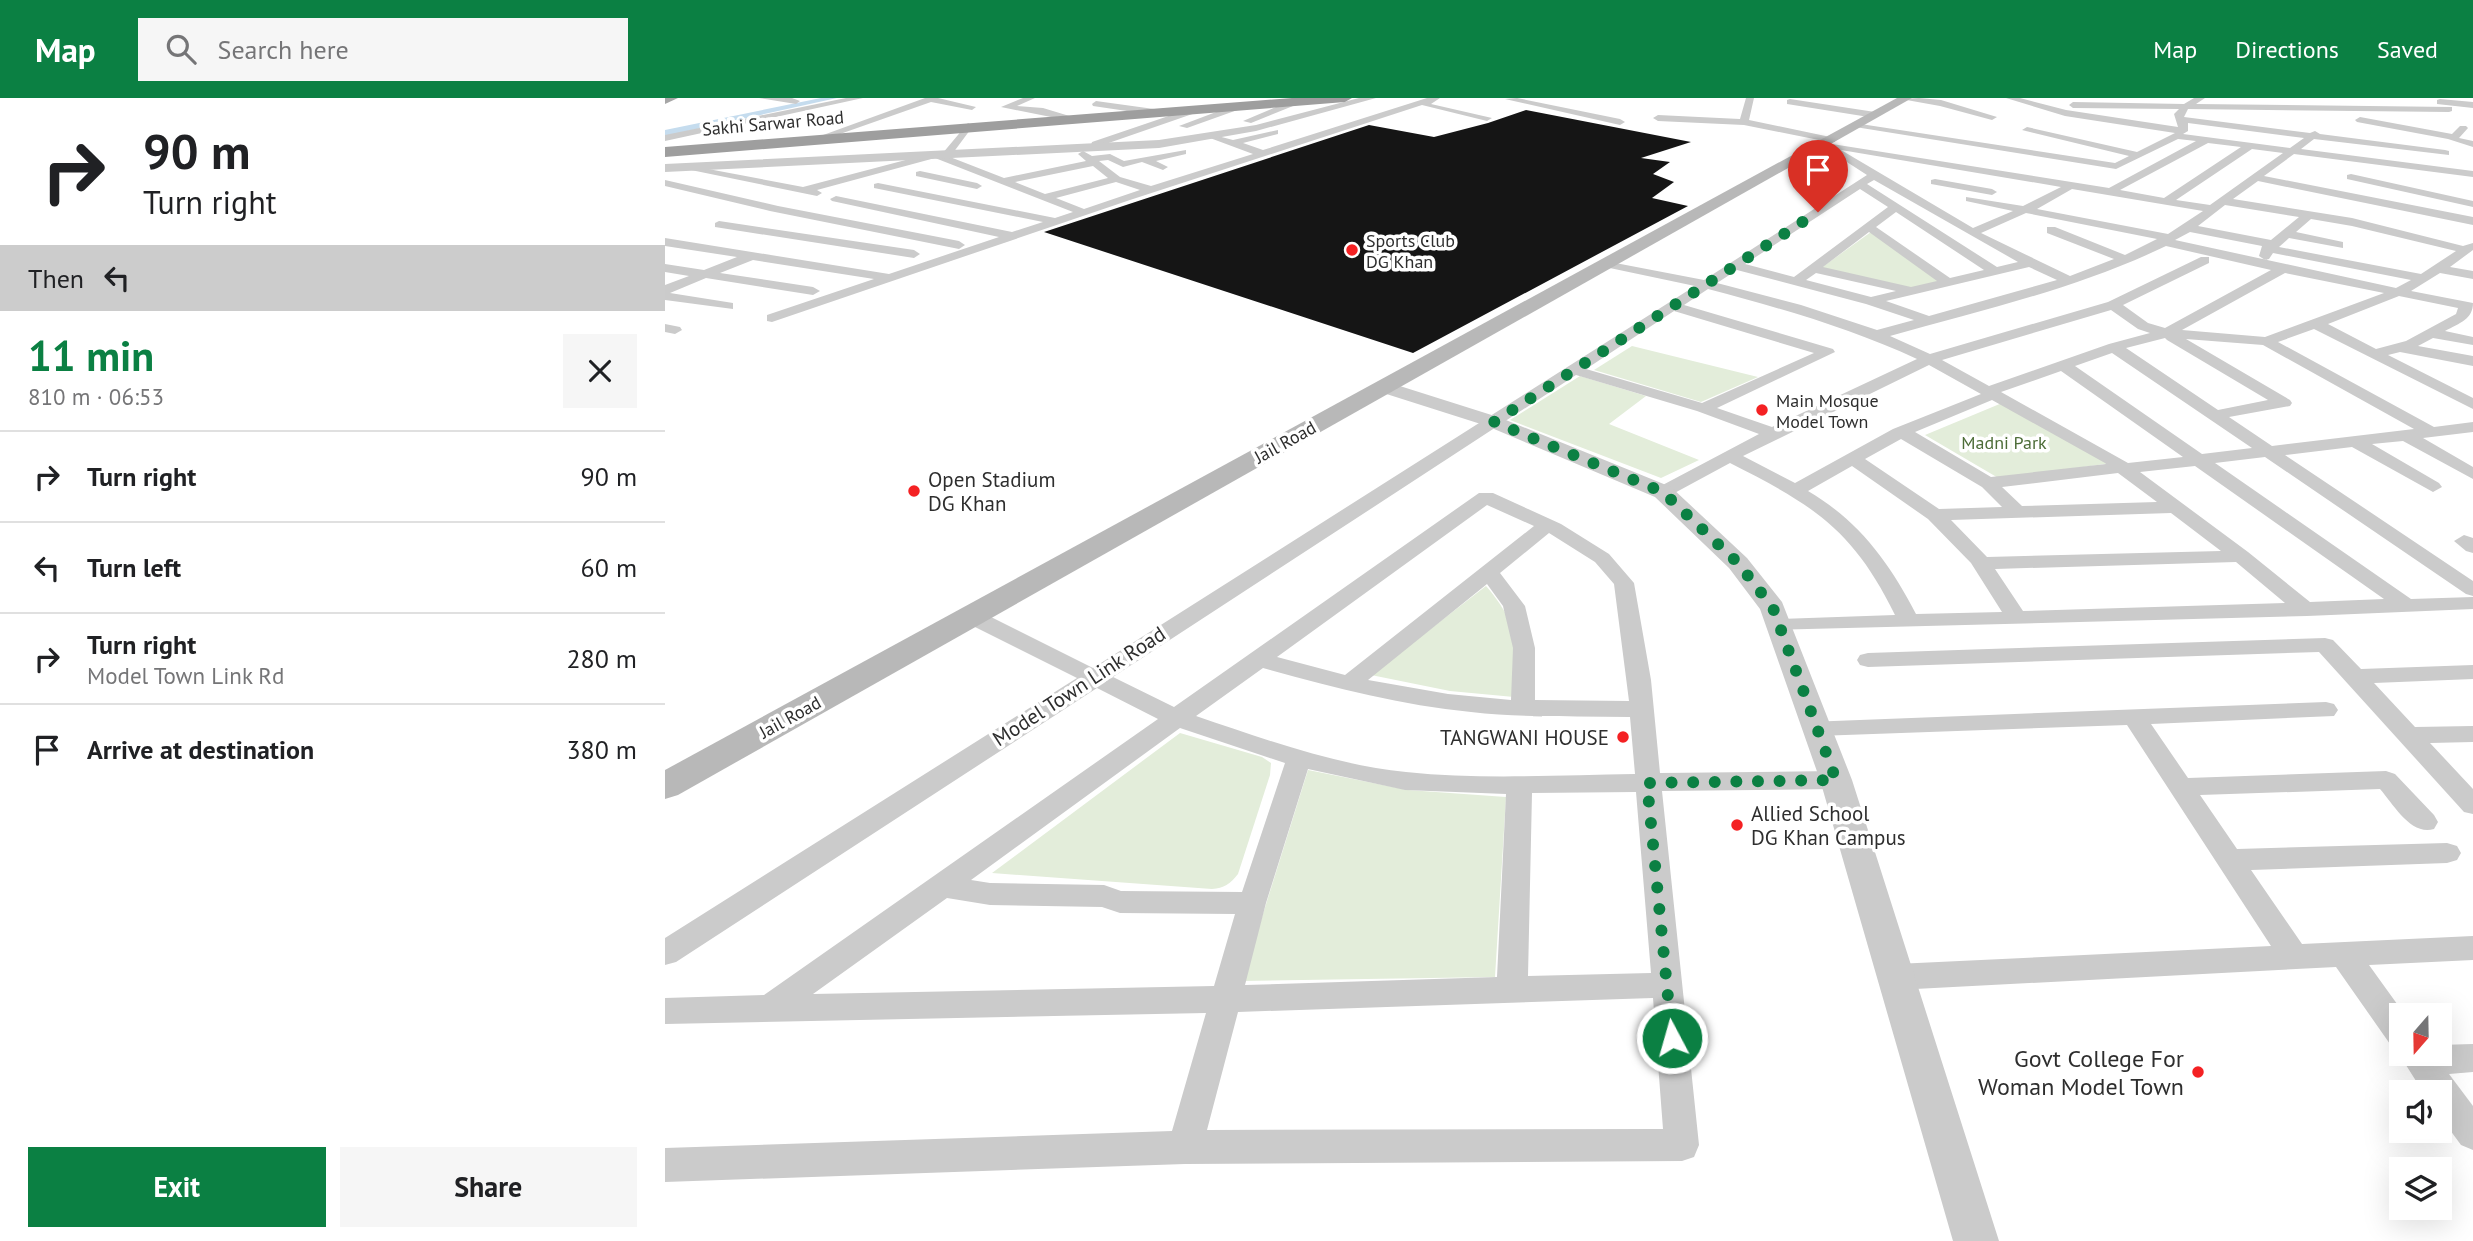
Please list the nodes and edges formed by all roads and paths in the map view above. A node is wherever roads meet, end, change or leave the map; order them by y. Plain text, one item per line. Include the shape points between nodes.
1 (671, 98) edge
2 (763, 98) edge
3 (810, 98) edge
4 (859, 98) edge
5 (1031, 98) edge
6 (1144, 98) edge
7 (1345, 98) edge
8 (1436, 98) edge
9 (1511, 98) edge
10 (1750, 98) edge
11 (1825, 98) edge
12 (2010, 98) edge
13 (2257, 98) edge
14 (2278, 98) edge
15 (1312, 99) edge
16 (2199, 99) edge
17 (2365, 99) edge
18 (665, 100) edge
19 (2439, 100) edge
20 (796, 101) junction
21 (1790, 102) dead end
22 (2060, 102) dead end
23 (2186, 102) edge
24 (1369, 103) edge
25 (1425, 103) junction
26 (1096, 104) dead end
27 (1391, 104) dead end
28 (2073, 105) dead end
29 (2133, 105) junction
30 (2473, 105) edge
31 (2227, 106) junction
32 (972, 107) dead end
33 (2042, 107) junction
34 (2285, 107) junction
35 (1198, 109) junction
36 (1182, 110) junction
37 (1154, 112) junction
38 (1073, 113) junction
39 (2114, 114) dead end
40 (2142, 114) junction
41 (917, 115) dead end
42 (2473, 116) edge
43 (1822, 117) dead end
44 (1871, 117) edge
45 (1991, 117) dead end
46 (1487, 118) dead end
47 (1657, 118) dead end
48 (2344, 118) junction
49 (906, 119) dead end
50 (1325, 122) dead end
51 (1620, 122) dead end
52 (1744, 122) junction
53 (895, 124) dead end
54 (1258, 124) junction
55 (2043, 124) dead end
56 (2460, 124) edge
57 (2181, 125) junction
58 (968, 126) junction
59 (665, 128) edge
60 (2414, 128) joint
61 (1175, 129) dead end
62 (2027, 130) dead end
63 (1290, 132) dead end
64 (873, 134) junction
65 (1213, 136) junction
66 (665, 138) edge
67 (820, 138) junction
68 (2310, 138) junction
69 (2208, 139) junction
70 (1232, 143) junction
71 (2473, 144) edge
72 (2251, 145) junction
73 (2154, 147) junction
74 (1246, 148) junction
75 (2291, 149) junction
76 (665, 152) edge
77 (1182, 152) dead end
78 (2445, 153) dead end
79 (1264, 154) junction
80 (941, 155) junction
81 (1096, 155) junction
82 (2138, 155) junction
83 (866, 158) junction
84 (1145, 160) junction
85 (1038, 162) dead end
86 (2473, 162) edge
87 (2164, 163) junction
88 (956, 164) junction
89 (838, 165) junction
90 (2117, 165) junction
91 (691, 167) junction
92 (1163, 167) dead end
93 (2270, 167) junction
94 (665, 168) edge
95 (2056, 169) dead end
96 (1049, 170) junction
97 (1877, 170) junction
98 (2198, 170) junction
99 (871, 172) junction
100 (920, 174) junction
101 (2473, 174) edge
102 (2449, 176) dead end
103 (2255, 177) junction
104 (2351, 177) dead end
105 (1117, 179) junction
106 (1001, 180) junction
107 (764, 182) junction
108 (1935, 182) dead end
109 (665, 183) edge
110 (1860, 184) junction
111 (2075, 184) junction
112 (977, 186) junction
113 (1090, 186) junction
114 (2471, 186) edge
115 (2382, 187) junction
116 (2308, 188) junction
117 (868, 189) junction
118 (804, 190) junction
119 (1151, 190) junction
120 (2113, 190) junction
121 (1030, 191) junction
122 (716, 194) junction
123 (2296, 195) dead end
124 (1045, 197) junction
125 (837, 198) junction
126 (937, 198) junction
127 (1126, 198) junction
128 (2050, 198) junction
129 (1970, 199) dead end
130 (2360, 199) junction
131 (2448, 200) junction
132 (2166, 201) junction
133 (2223, 201) junction
134 (2285, 202) dead end
135 (2473, 204) edge
136 (2070, 205) dead end
137 (981, 207) junction
138 (1895, 207) junction
139 (770, 208) junction
140 (2025, 209) junction
141 (2212, 209) junction
142 (2273, 209) junction
143 (895, 211) junction
144 (1085, 212) junction
145 (2308, 215) junction
146 (941, 219) junction
147 (2079, 220) junction
148 (2201, 220) junction
149 (2473, 221) edge
150 (847, 222) junction
151 (1055, 222) junction
152 (2414, 223) junction
153 (1869, 227) junction
154 (2188, 228) junction
155 (707, 229) junction
156 (1973, 232) junction
157 (900, 233) junction
158 (2288, 234) junction
159 (1012, 236) junction
160 (800, 237) junction
161 (2165, 239) junction
162 (666, 242) edge
163 (2339, 245) dead end
164 (959, 246) dead end
165 (2270, 246) junction
166 (2471, 249) edge
167 (755, 254) junction
168 (915, 254) dead end
169 (2127, 260) junction
170 (2205, 260) dead end
171 (2029, 263) junction
172 (2258, 263) junction
173 (1610, 264) junction
174 (1736, 266) junction
175 (665, 268) edge
176 (1814, 269) junction
177 (2283, 269) junction
178 (2439, 269) junction
179 (1994, 271) junction
180 (706, 274) junction
181 (2473, 275) edge
182 (889, 277) junction
183 (2423, 278) junction
184 (1797, 281) junction
185 (2069, 281) junction
186 (1947, 282) junction
187 (1706, 284) junction
188 (2402, 289) junction
189 (665, 290) edge
190 (813, 291) dead end
191 (1912, 291) junction
192 (665, 296) edge
193 (1871, 300) junction
194 (2470, 303) edge
195 (2113, 305) junction
196 (728, 306) dead end
197 (1674, 306) junction
198 (772, 318) dead end
199 (2457, 319) junction
200 (1930, 321) junction
201 (2473, 321) edge
202 (2315, 323) junction
203 (2166, 333) junction
204 (2431, 333) junction
205 (1877, 335) junction
206 (2266, 341) junction
207 (2473, 341) edge
208 (2114, 347) junction
209 (2398, 347) junction
210 (2375, 354) junction
211 (1929, 359) junction
212 (2473, 361) edge
213 (2063, 365) junction
214 (1574, 370) junction
215 (2461, 381) edge
216 (1384, 387) junction
217 (1992, 392) junction
218 (2472, 403) edge
219 (1703, 408) junction
220 (2216, 416) junction
221 (1494, 422) junction
222 (2473, 427) edge
223 (2430, 431) junction
224 (1902, 432) junction
225 (1773, 433) junction
226 (2405, 434) junction
227 (2354, 441) junction
228 (2268, 452) junction
229 (1730, 456) junction
230 (1853, 459) junction
231 (2199, 460) junction
232 (2123, 468) junction
233 (2473, 474) edge
234 (1988, 483) junction
235 (2433, 487) dead end
236 (1796, 490) junction
237 (1663, 492) junction
238 (2175, 507) junction
239 (2018, 513) junction
240 (1935, 515) junction
241 (1548, 525) junction
242 (2241, 556) junction
243 (1982, 563) junction
244 (1489, 572) junction
245 (2473, 590) edge
246 (2473, 603) edge
247 (2406, 605) junction
248 (2307, 610) junction
249 (971, 616) junction
250 (2017, 618) junction
251 (1909, 621) junction
252 (1780, 625) junction
253 (1260, 660) junction
254 (1868, 660) dead end
255 (2473, 672) edge
256 (1093, 677) junction
257 (2355, 677) junction
258 (1349, 683) junction
259 (1523, 707) junction
260 (1641, 709) junction
261 (2326, 710) dead end
262 (2134, 717) junction
263 (1178, 719) junction
264 (1817, 727) junction
265 (2473, 734) edge
266 (2409, 735) junction
267 (1299, 759) junction
268 (1836, 780) junction
269 (1647, 783) junction
270 (1519, 785) junction
271 (665, 786) edge
272 (2181, 786) junction
273 (2473, 805) edge
274 (2425, 822) dead end
275 (2447, 853) dead end
276 (2229, 860) junction
277 (943, 886) junction
278 (1252, 903) junction
279 (2473, 948) edge
280 (665, 953) edge
281 (2343, 954) junction
282 (2294, 957) junction
283 (1896, 977) junction
284 (1667, 985) junction
285 (1512, 990) junction
286 (1226, 999) junction
287 (769, 1009) junction
288 (665, 1011) edge
289 (2389, 1017) edge
290 (2452, 1058) edge
291 (2473, 1058) edge
292 (2424, 1066) edge
293 (2473, 1134) edge
294 (1185, 1147) junction
295 (665, 1165) edge
296 (1976, 1241) edge

1 - 18 main road
2 - 20 street
3 - 20 street
4 - 66 street
5 - 38 street via 1005,107
6 - 36 street via 1134,102
7 - 15 highway, Sakhi Sarwar Road
8 - 25 street
9 - 51 street
10 - 52 street
11 - 44 street
12 - 33 street
13 - 14 street
14 - 17 street
14 - 34 street
15 - 54 highway, Sakhi Sarwar Road via 1295,102
16 - 23 street
17 - 19 street
19 - 30 street
19 - 56 street
20 - 59 street
21 - 44 street
22 - 33 street
23 - 29 street
23 - 31 street
23 - 57 street
24 - 27 street
24 - 50 street
24 - 54 street
25 - 46 street
25 - 79 street
26 - 37 street
28 - 29 street
29 - 40 street
31 - 34 street
31 - 48 street via 2239,115
32 - 67 street via 930,99
33 - 57 street via 2121,123
34 - 56 street
35 - 36 highway, Sakhi Sarwar Road
35 - 54 highway, Sakhi Sarwar Road
35 - 81 street via 1095,144
36 - 37 highway, Sakhi Sarwar Road
37 - 38 highway, Sakhi Sarwar Road
38 - 58 highway, Sakhi Sarwar Road
39 - 40 street
40 - 57 street
41 - 49 street
42 - 56 street
43 - 44 street
44 - 45 street via 1941,103
44 - 52 street
44 - 90 street
44 - 90 street via 2003,138
44 - 95 street
44 - 97 street
44 - 111 street
44 - 173 main road, Jail Road
47 - 52 street via 1683,115
48 - 56 street
48 - 60 street
53 - 64 street
54 - 61 street
54 - 63 street
54 - 65 street
54 - 70 street
54 - 74 street via 1285,137
55 - 73 street
56 - 60 street
56 - 71 street via 2456,141
57 - 68 street
57 - 69 street
57 - 73 street
58 - 64 highway, Sakhi Sarwar Road
58 - 80 street
62 - 82 street
64 - 67 highway, Sakhi Sarwar Road
65 - 70 street
65 - 81 street
67 - 76 highway, Sakhi Sarwar Road
68 - 75 street
68 - 78 street
68 - 86 street
69 - 72 street
69 - 87 street
70 - 74 street
72 - 75 street
72 - 98 street
73 - 82 street
74 - 79 street
75 - 93 street
75 - 101 street
77 - 84 street
79 - 119 street
80 - 81 street via 1079,149
80 - 83 street
80 - 88 street
80 - 99 street
81 - 84 street via 1123,163
81 - 96 street
81 - 105 street
82 - 90 street
83 - 89 street
83 - 91 street
84 - 92 street
85 - 96 street
87 - 98 street
87 - 120 street
88 - 100 street
88 - 106 street
89 - 99 street
89 - 107 street
90 - 111 street
91 - 94 street
91 - 107 street
93 - 103 street
93 - 115 street
96 - 106 street
97 - 110 street, Model Town Link Road
97 - 128 street
97 - 156 street
98 - 132 street
99 - 118 street
100 - 112 street
100 - 117 street
102 - 114 street
103 - 116 street
103 - 133 street
104 - 115 street
105 - 113 street
105 - 119 street
106 - 112 street
106 - 121 street
107 - 118 street
107 - 122 street
108 - 128 street
109 - 122 street
110 - 138 street
110 - 174 street, Model Town Link Road
111 - 120 street
111 - 128 street
112 - 126 street
113 - 124 street
113 - 127 street
114 - 131 street
115 - 130 street
115 - 131 street
116 - 123 street
116 - 130 street
117 - 125 street
117 - 126 street
118 - 125 street
119 - 127 street
120 - 132 street
121 - 124 street
121 - 137 street
122 - 139 street
124 - 144 street
125 - 143 street
126 - 137 street
126 - 143 street
127 - 144 street
128 - 136 street
128 - 140 street
128 - 148 street
129 - 140 street
130 - 152 street
131 - 135 street
131 - 152 street
132 - 141 street
133 - 141 street
133 - 142 street
134 - 142 street
137 - 146 street
137 - 151 street
138 - 153 street
138 - 179 street
139 - 150 street
139 - 155 street
140 - 147 street
140 - 156 street
141 - 148 street
142 - 145 street
143 - 146 street
143 - 150 street
144 - 151 street
145 - 152 street
145 - 158 street
146 - 157 street
146 - 159 street
147 - 161 street
147 - 169 street via 2051,230
148 - 154 street
149 - 152 street
150 - 157 street
150 - 160 street
151 - 159 street
152 - 166 street
153 - 176 street
153 - 186 street
154 - 161 street
154 - 165 street
155 - 160 street
155 - 162 street
156 - 171 street
157 - 164 street
158 - 163 street
158 - 165 street
159 - 182 street
160 - 167 street
160 - 168 street
161 - 169 street
161 - 172 street
162 - 167 street
165 - 172 street
165 - 183 street
166 - 178 street
167 - 180 street
167 - 182 street
169 - 185 street
170 - 195 street
171 - 179 street
171 - 185 street
172 - 177 street
173 - 187 street
173 - 216 main road, Jail Road
174 - 184 street
174 - 187 street, Model Town Link Road
175 - 180 street
176 - 184 street
176 - 191 street
177 - 188 street
177 - 203 street
178 - 181 street
178 - 183 street
179 - 186 street
180 - 189 street
180 - 190 street
182 - 198 street
183 - 188 street
184 - 193 street
185 - 200 street
186 - 191 street
187 - 197 street, Model Town Link Road
187 - 205 street
188 - 194 street
188 - 202 street
191 - 193 street
192 - 196 street
193 - 200 street
194 - 199 street
195 - 203 street via 2143,326
195 - 211 street
197 - 214 street, Model Town Link Road
197 - 219 street via 1828,352
199 - 201 street
199 - 204 street
200 - 205 street
202 - 206 street
202 - 210 street
203 - 206 street
203 - 208 street
203 - 220 street via 2284,403
204 - 207 street
204 - 209 street
205 - 211 street
206 - 223 street
208 - 213 street
208 - 220 street
209 - 210 street
209 - 212 street
210 - 215 street
211 - 217 street
211 - 225 street
213 - 217 street
213 - 231 street
214 - 219 street
214 - 221 street, Model Town Link Road
215 - 218 street
216 - 221 street
216 - 249 main road, Jail Road
217 - 224 street
217 - 232 street
219 - 225 street
220 - 228 street
221 - 237 street
221 - 256 street, Model Town Link Road
222 - 223 street
223 - 226 street
224 - 230 street
224 - 234 street
225 - 229 street
226 - 227 street
226 - 233 street
227 - 228 street
227 - 235 street
228 - 231 street
228 - 245 street
229 - 236 street
229 - 237 street
230 - 236 street
230 - 240 street
231 - 232 street
231 - 247 street
232 - 234 street
232 - 238 street
234 - 239 street
236 - 251 street via 1857,537 1878,564
237 - 252 street via 1738,563 1773,608
238 - 239 street
238 - 242 street
239 - 240 street
240 - 243 street
241 - 244 street
241 - 253 street via 1486,497
241 - 260 street via 1602,558 1624,583
242 - 243 street
242 - 248 street
243 - 250 street
244 - 258 street
244 - 259 street via 1514,606 1524,648
246 - 247 street
247 - 248 street
248 - 250 street
249 - 256 street
249 - 271 main road, Jail Road
250 - 251 street
251 - 252 street
252 - 264 street
253 - 258 street
253 - 263 street
254 - 257 street via 2325,645
255 - 257 street
256 - 263 street
256 - 280 street, Model Town Link Road
257 - 266 street
258 - 259 street via 1450,702
259 - 260 street
260 - 269 street
261 - 262 street
262 - 264 street
262 - 272 street
263 - 267 street
263 - 277 street
264 - 268 street
265 - 266 street
266 - 273 street
267 - 270 street via 1405,781
267 - 278 street
268 - 269 street
268 - 283 street
269 - 270 street
269 - 284 street
270 - 285 street
272 - 274 street via 2386,780
272 - 276 street
275 - 276 street
276 - 282 street
277 - 278 street via 990,894 1104,896 1120,902
277 - 287 street
278 - 286 street
279 - 281 street
281 - 282 street
281 - 289 street
282 - 283 street
283 - 296 street
284 - 285 street
284 - 294 street via 1682,1145
285 - 286 street
286 - 287 street
286 - 294 street
287 - 288 street
290 - 291 street
292 - 293 street
294 - 295 street

